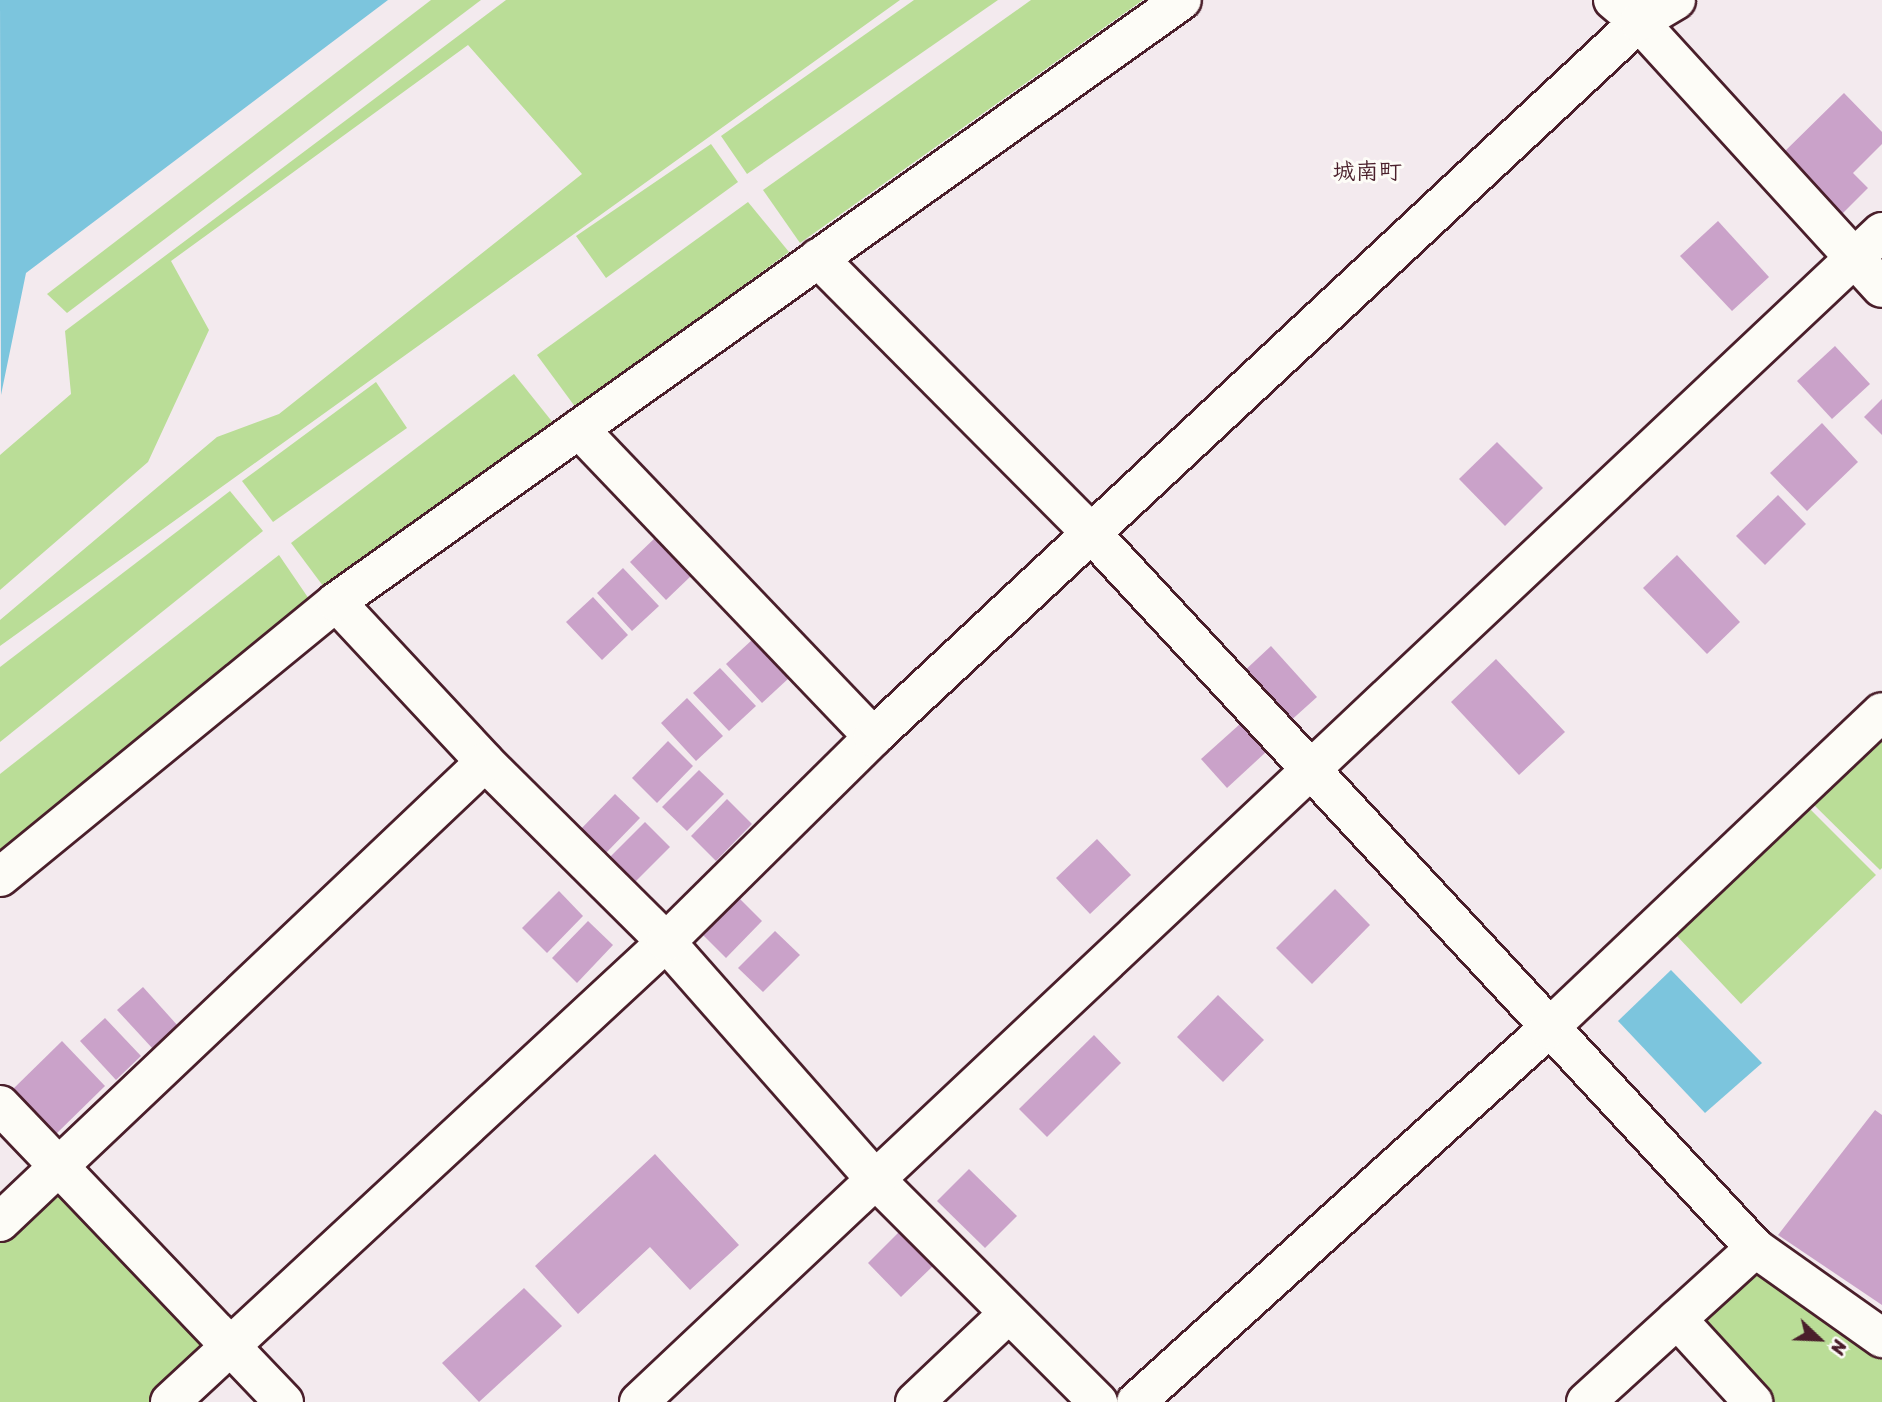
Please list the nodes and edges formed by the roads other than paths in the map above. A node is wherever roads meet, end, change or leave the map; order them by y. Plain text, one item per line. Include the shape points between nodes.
1 (1182, 0) edge
2 (1676, 0) edge
3 (1626, 11) edge
4 (1882, 232) edge
5 (1853, 257) junction
6 (818, 258) junction
7 (1882, 288) edge
8 (579, 429) junction
9 (1093, 535) junction
10 (336, 602) junction
11 (1882, 712) edge
12 (873, 737) junction
13 (485, 762) junction
14 (1308, 770) junction
15 (0, 877) edge
16 (666, 942) junction
17 (1548, 1029) junction
18 (0, 1105) edge
19 (60, 1166) junction
20 (874, 1178) junction
21 (0, 1222) edge
22 (1755, 1248) junction
23 (1009, 1313) junction
24 (1677, 1320) junction
25 (1882, 1338) edge
26 (230, 1344) junction
27 (170, 1402) edge
28 (284, 1402) edge
29 (639, 1402) edge
30 (915, 1402) edge
31 (1098, 1402) edge
32 (1136, 1402) edge
33 (1586, 1402) edge
34 (1753, 1402) edge

1 - 6 street
2 - 3 street
3 - 5 street
3 - 9 street
4 - 5 street
5 - 7 street
5 - 14 street
6 - 8 street
6 - 9 street
8 - 10 street
8 - 12 street
9 - 12 street
9 - 14 street
10 - 13 street
10 - 15 street
11 - 17 street
12 - 16 street
13 - 16 street
13 - 19 street
14 - 17 street
14 - 20 street
16 - 20 street
16 - 26 street
17 - 22 street
17 - 32 street
18 - 19 street
19 - 21 street
19 - 26 street
20 - 23 street
20 - 29 street
22 - 24 street
22 - 25 street
23 - 30 street
23 - 31 street
24 - 33 street
24 - 34 street
26 - 27 street
26 - 28 street

